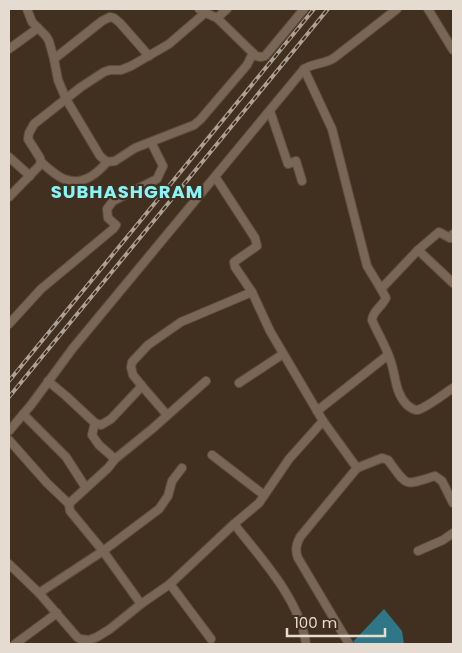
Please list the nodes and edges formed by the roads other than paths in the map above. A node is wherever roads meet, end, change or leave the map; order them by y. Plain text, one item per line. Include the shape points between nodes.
1 (27, 9) edge
2 (227, 9) edge
3 (304, 9) edge
4 (397, 9) edge
5 (428, 9) edge
6 (202, 11) edge
7 (217, 18) junction
8 (38, 28) junction
9 (9, 49) edge
10 (453, 50) edge
11 (253, 53) junction
12 (149, 56) junction
13 (54, 59) junction
14 (304, 69) junction
15 (66, 99) junction
16 (270, 111) junction
17 (151, 142) junction
18 (9, 156) edge
19 (41, 162) junction
20 (107, 162) junction
21 (30, 176) junction
22 (216, 178) junction
23 (302, 181) dead end
24 (9, 197) edge
25 (452, 237) edge
26 (418, 250) junction
27 (453, 283) edge
28 (381, 289) junction
29 (252, 292) junction
30 (9, 324) edge
31 (283, 354) junction
32 (388, 355) junction
33 (206, 381) dead end
34 (48, 382) junction
35 (239, 384) dead end
36 (142, 386) junction
37 (453, 388) edge
38 (317, 411) junction
39 (23, 414) junction
40 (167, 415) junction
41 (323, 420) junction
42 (95, 423) junction
43 (9, 431) edge
44 (9, 440) edge
45 (212, 454) dead end
46 (115, 459) junction
47 (182, 468) dead end
48 (357, 468) junction
49 (86, 488) junction
50 (264, 495) junction
51 (453, 502) edge
52 (69, 504) junction
53 (234, 524) junction
54 (453, 533) edge
55 (104, 551) junction
56 (418, 551) dead end
57 (9, 564) edge
58 (170, 584) junction
59 (39, 593) junction
60 (141, 604) junction
61 (57, 613) junction
62 (211, 639) dead end
63 (89, 642) edge
64 (15, 644) edge
65 (306, 644) edge
66 (349, 644) edge

1 - 8 street
2 - 7 street
3 - 11 street via 265,56
4 - 14 street via 328,62
5 - 10 street
6 - 7 street
6 - 12 street via 169,44
7 - 11 street
8 - 9 street
8 - 13 street via 49,41
11 - 17 street via 247,65 200,120
12 - 13 street via 120,23 110,17
12 - 15 street via 121,70 104,72
13 - 15 street
14 - 16 street
14 - 28 street via 332,130 367,266
15 - 19 street via 34,124 29,133 28,139
15 - 20 street via 100,156
16 - 22 street
16 - 23 street via 288,164 296,161
17 - 20 street
17 - 30 street via 163,166 158,179 113,201 107,209 108,218 116,226 40,289
18 - 21 street
19 - 20 street via 73,181 95,175
19 - 21 street
21 - 24 street
22 - 29 street via 255,238 257,246 234,262
22 - 34 street
25 - 26 street via 439,232
26 - 27 street
26 - 28 street
28 - 32 street via 386,298 372,320
29 - 31 street
29 - 36 street via 181,322 148,345 130,367
31 - 35 street
31 - 38 street
32 - 37 street via 402,398 414,410
32 - 38 street
33 - 40 street
34 - 39 street
34 - 42 street
36 - 40 street
36 - 42 street via 112,418 101,425
38 - 41 street
39 - 43 street
39 - 49 street via 66,456
40 - 46 street
41 - 48 street
41 - 50 street via 289,459
42 - 46 street via 92,435
44 - 52 street
45 - 50 street
46 - 49 street
47 - 55 street via 159,509
48 - 51 street via 382,458 388,460 404,482 411,484 436,476
48 - 66 street via 300,538 295,551
49 - 52 street
50 - 53 street
52 - 55 street via 70,511
53 - 58 street
53 - 65 street via 279,581 296,612
54 - 56 street
55 - 59 street
55 - 60 street
57 - 59 street
58 - 60 street
58 - 62 street
59 - 61 street
60 - 63 street
61 - 63 street via 77,637
61 - 64 street

